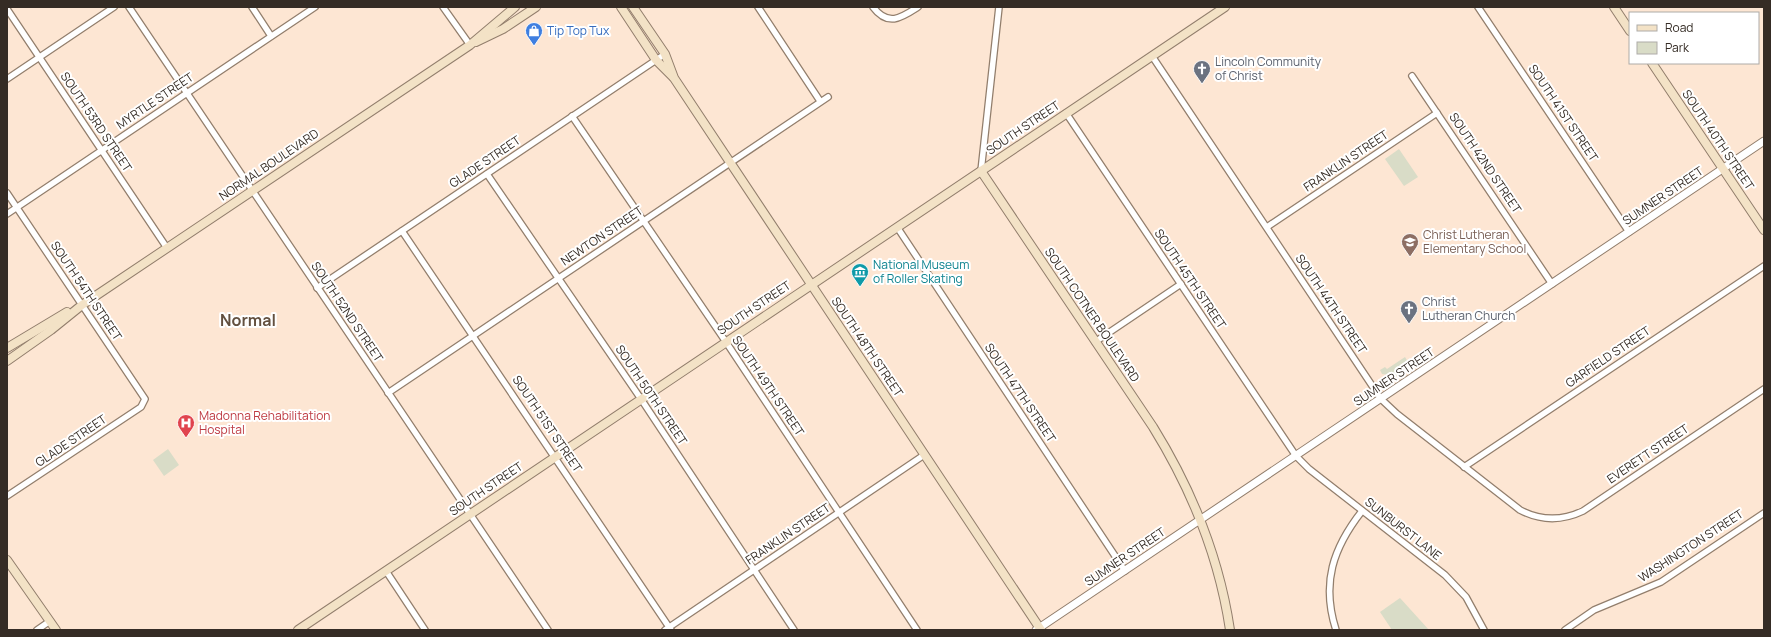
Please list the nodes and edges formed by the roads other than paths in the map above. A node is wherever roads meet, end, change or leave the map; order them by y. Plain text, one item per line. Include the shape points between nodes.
1 (114, 7) edge
2 (129, 7) edge
3 (252, 7) edge
4 (315, 7) edge
5 (443, 7) edge
6 (515, 7) edge
7 (536, 7) edge
8 (621, 7) edge
9 (633, 7) edge
10 (758, 7) edge
11 (873, 7) edge
12 (918, 7) edge
13 (999, 7) edge
14 (1225, 7) edge
15 (1478, 7) edge
16 (1614, 7) edge
17 (7, 9) edge
18 (1629, 30) edge
19 (271, 36) junction
20 (470, 45) junction
21 (665, 54) junction
22 (1152, 56) junction
23 (39, 57) junction
24 (656, 60) junction
25 (1653, 64) edge
26 (1412, 76) dead end
27 (674, 78) junction
28 (7, 79) edge
29 (187, 93) junction
30 (828, 97) dead end
31 (820, 101) junction
32 (1437, 112) junction
33 (1066, 114) junction
34 (572, 116) junction
35 (1764, 141) edge
36 (102, 150) junction
37 (730, 163) junction
38 (1723, 169) junction
39 (981, 171) junction
40 (487, 174) junction
41 (252, 190) junction
42 (7, 193) edge
43 (17, 207) junction
44 (7, 214) edge
45 (643, 222) junction
46 (897, 227) junction
47 (1267, 227) junction
48 (1764, 230) edge
49 (402, 231) junction
50 (1629, 232) junction
51 (167, 248) junction
52 (1764, 266) edge
53 (558, 279) junction
54 (1181, 284) junction
55 (1552, 284) junction
56 (811, 285) junction
57 (317, 288) junction
58 (82, 304) junction
59 (473, 336) junction
60 (726, 342) junction
61 (1095, 342) junction
62 (7, 348) edge
63 (7, 361) edge
64 (1764, 389) edge
65 (388, 393) junction
66 (641, 399) junction
67 (1381, 399) junction
68 (145, 401) joint
69 (924, 455) junction
70 (556, 456) junction
71 (1296, 456) junction
72 (1464, 467) junction
73 (7, 496) edge
74 (1362, 511) junction
75 (1764, 512) edge
76 (839, 513) junction
77 (471, 514) junction
78 (1539, 517) joint
79 (1201, 520) junction
80 (7, 560) edge
81 (754, 570) junction
82 (386, 571) junction
83 (1125, 571) junction
84 (50, 621) junction
85 (668, 629) edge
86 (1039, 629) edge
87 (37, 630) edge
88 (56, 630) edge
89 (298, 630) edge
90 (426, 630) edge
91 (548, 630) edge
92 (794, 630) edge
93 (917, 630) edge
94 (1230, 630) edge
95 (1336, 630) edge
96 (1484, 630) edge
97 (1565, 630) edge

1 - 23 street
2 - 29 street, SOUTH 52ND STREET
3 - 19 street
4 - 19 street, MYRTLE STREET
5 - 20 street
6 - 20 main road, NORMAL BOULEVARD
7 - 20 main road, NORMAL BOULEVARD via 503,29
8 - 24 main road, SOUTH 48TH STREET
9 - 21 main road, SOUTH 48TH STREET
10 - 31 street
11 - 12 street via 886,18 902,17
13 - 39 street
14 - 22 main road, SOUTH STREET
15 - 50 street, SOUTH 41ST STREET
16 - 18 main road
17 - 23 street, SOUTH 53RD STREET
19 - 29 street, MYRTLE STREET
20 - 41 main road, NORMAL BOULEVARD
21 - 24 street, GLADE STREET
21 - 27 main road, SOUTH 48TH STREET
22 - 33 main road, SOUTH STREET
22 - 47 street, SOUTH 44TH STREET
23 - 28 street
23 - 36 street, SOUTH 53RD STREET
24 - 27 main road, SOUTH 48TH STREET
24 - 34 street, GLADE STREET
25 - 38 main road, SOUTH 40TH STREET
26 - 32 street, SOUTH 42ND STREET
27 - 37 main road, SOUTH 48TH STREET
29 - 36 street, MYRTLE STREET
29 - 41 street, SOUTH 52ND STREET
30 - 31 street, NEWTON STREET
31 - 37 street, NEWTON STREET
32 - 47 street, FRANKLIN STREET
32 - 55 street, SOUTH 42ND STREET
33 - 39 main road, SOUTH STREET
33 - 54 street, SOUTH 45TH STREET
34 - 40 street, GLADE STREET
34 - 45 street, SOUTH 49TH STREET
35 - 38 street, SUMNER STREET
36 - 43 street, MYRTLE STREET
36 - 51 street, SOUTH 53RD STREET
37 - 45 street, NEWTON STREET
37 - 56 main road, SOUTH 48TH STREET
38 - 48 main road, SOUTH 40TH STREET
38 - 50 street, SUMNER STREET
39 - 46 main road, SOUTH STREET
39 - 61 main road, SOUTH COTNER BOULEVARD
40 - 49 street, GLADE STREET
40 - 53 street, SOUTH 50TH STREET
41 - 51 main road, NORMAL BOULEVARD
41 - 57 street, SOUTH 52ND STREET
42 - 43 street, SOUTH 54TH STREET
43 - 44 street, MYRTLE STREET
43 - 58 street, SOUTH 54TH STREET
45 - 53 street, NEWTON STREET
45 - 60 street, SOUTH 49TH STREET
46 - 56 main road, SOUTH STREET
46 - 83 street, SOUTH 47TH STREET
47 - 67 street, SOUTH 44TH STREET
49 - 57 street, GLADE STREET
49 - 59 street, SOUTH 51ST STREET
50 - 55 street, SUMNER STREET
51 - 58 main road, NORMAL BOULEVARD
52 - 72 street, GARFIELD STREET
53 - 59 street, NEWTON STREET
53 - 66 street, SOUTH 50TH STREET
54 - 61 street
54 - 71 street, SOUTH 45TH STREET
55 - 67 street, SUMNER STREET
56 - 60 main road, SOUTH STREET
56 - 69 main road, SOUTH 48TH STREET
57 - 65 street, SOUTH 52ND STREET
58 - 62 main road, NORMAL BOULEVARD
58 - 63 main road, NORMAL BOULEVARD
58 - 68 street, SOUTH 54TH STREET
59 - 65 street, NEWTON STREET
59 - 70 street, SOUTH 51ST STREET
60 - 66 main road, SOUTH STREET
60 - 76 street, SOUTH 49TH STREET
61 - 79 main road, SOUTH COTNER BOULEVARD via 1166,449 1184,480
64 - 78 street, EVERETT STREET via 1583,511 1563,518
65 - 77 street, SOUTH 52ND STREET
66 - 70 main road, SOUTH STREET
66 - 81 street, SOUTH 50TH STREET
67 - 71 street, SUMNER STREET
67 - 72 street, SOUTH 44TH STREET
68 - 73 street, GLADE STREET via 141,407
69 - 76 street, FRANKLIN STREET
69 - 86 main road, SOUTH 48TH STREET
70 - 77 main road, SOUTH STREET
70 - 85 street, SOUTH 51ST STREET
71 - 74 street, SUNBURST LANE
71 - 79 street, SUMNER STREET
72 - 78 street, SOUTH 44TH STREET via 1520,510
74 - 95 street via 1341,540 1333,564 1329,590
74 - 96 street, SUNBURST LANE via 1456,585 1474,609
75 - 97 street, WASHINGTON STREET via 1661,582 1594,610
76 - 81 street, FRANKLIN STREET
76 - 93 street, SOUTH 49TH STREET
77 - 82 main road, SOUTH STREET
77 - 91 street, SOUTH 52ND STREET
79 - 83 street, SUMNER STREET
79 - 94 main road, SOUTH COTNER BOULEVARD via 1222,585
80 - 84 main road
81 - 85 street, FRANKLIN STREET
81 - 92 street, SOUTH 50TH STREET
82 - 89 main road, SOUTH STREET
82 - 90 street
83 - 86 street, SUMNER STREET
84 - 87 street
84 - 88 main road

